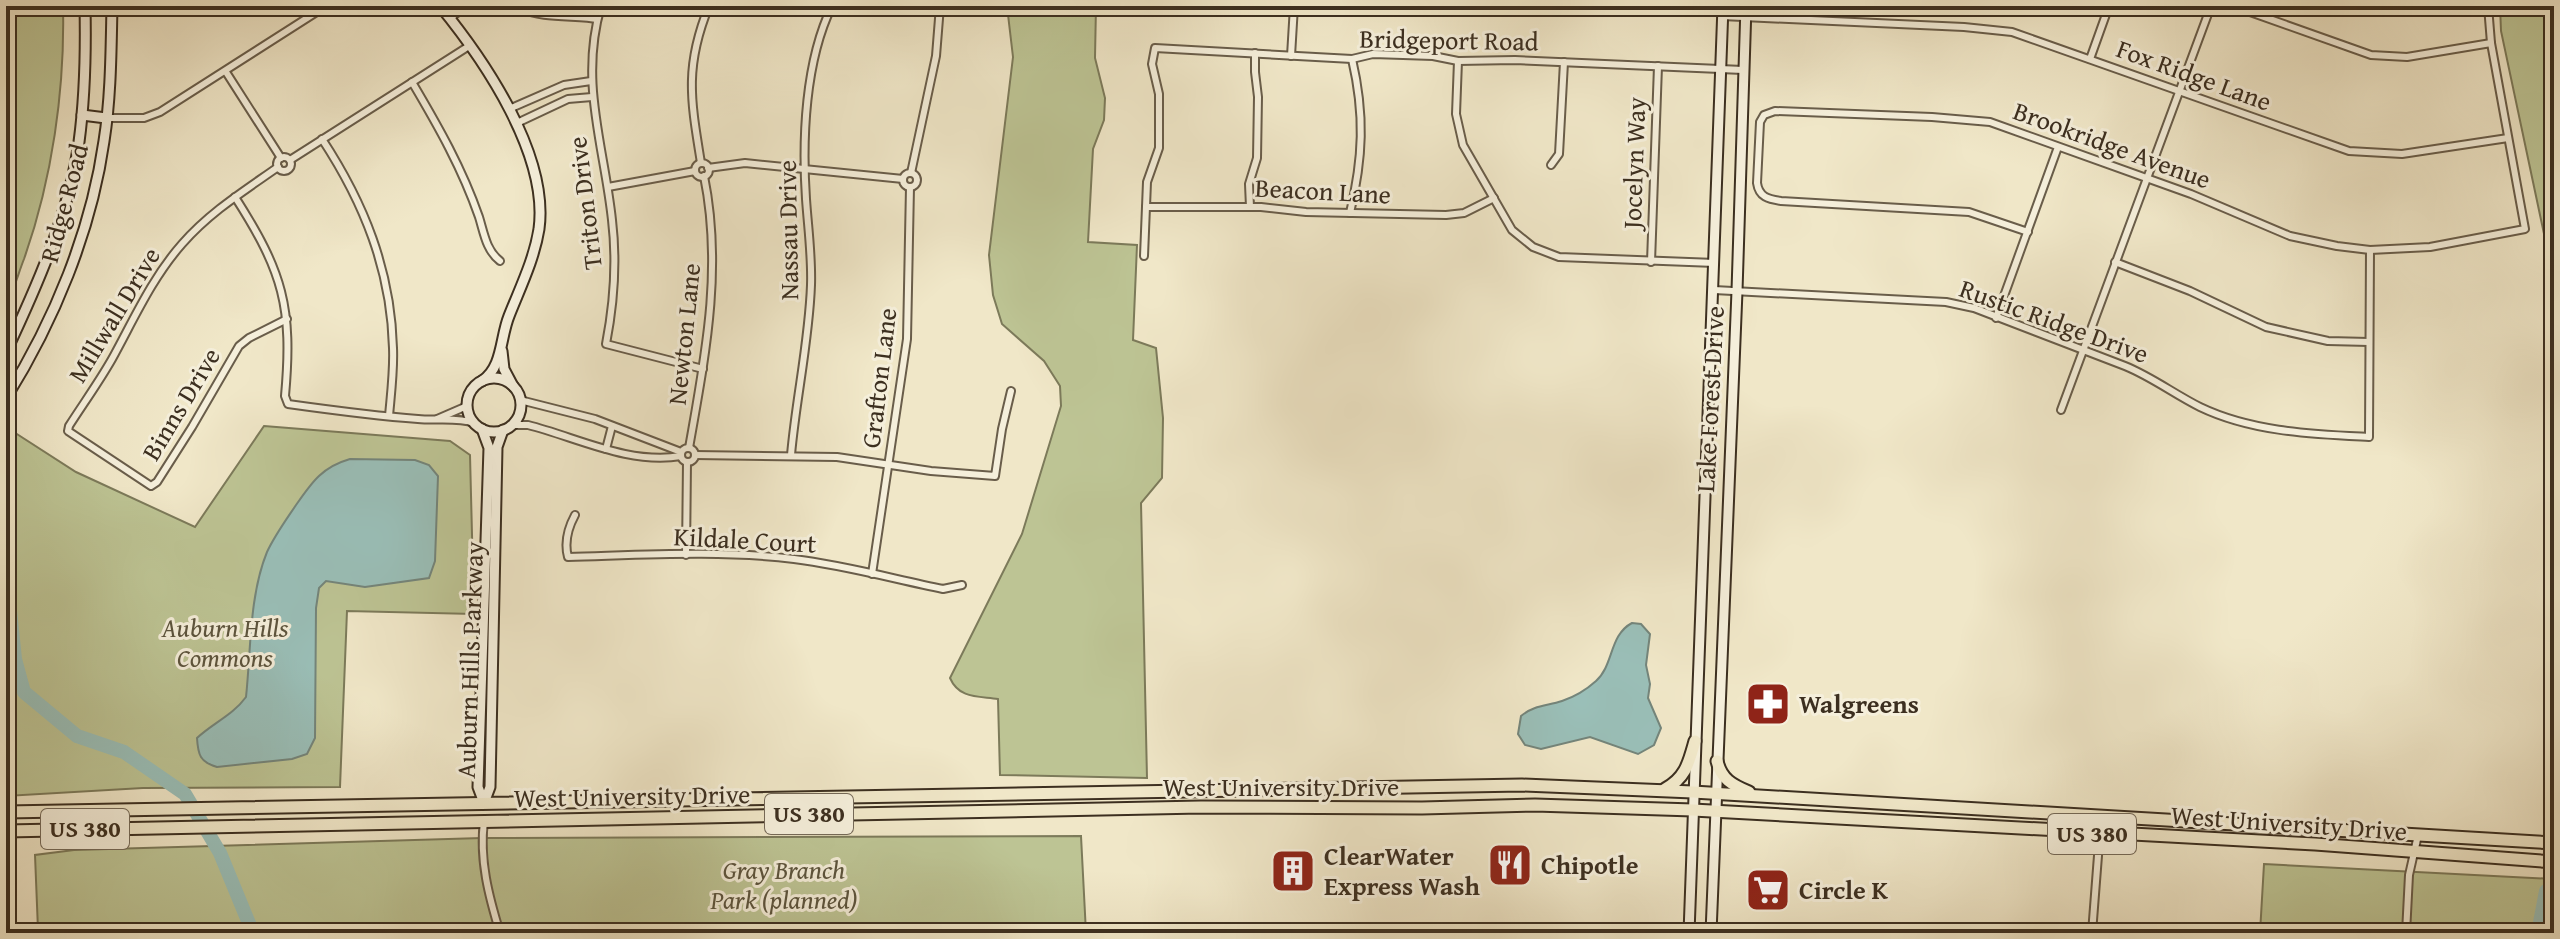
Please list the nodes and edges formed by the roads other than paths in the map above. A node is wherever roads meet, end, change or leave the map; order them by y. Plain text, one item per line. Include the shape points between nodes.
1 (85, 6) edge
2 (112, 6) edge
3 (326, 6) edge
4 (440, 6) edge
5 (467, 6) edge
6 (601, 6) edge
7 (709, 6) edge
8 (832, 6) edge
9 (940, 6) edge
10 (1294, 6) edge
11 (1746, 6) edge
12 (2109, 6) edge
13 (2211, 6) edge
14 (2233, 6) edge
15 (2488, 6) edge
16 (526, 10) dead end
17 (1722, 11) edge
18 (450, 18) junction
19 (1745, 18) junction
20 (597, 19) junction
21 (2491, 43) junction
22 (469, 46) junction
23 (1255, 53) junction
24 (1291, 56) junction
25 (1352, 59) junction
26 (2090, 59) junction
27 (1458, 61) junction
28 (1564, 62) junction
29 (1658, 66) junction
30 (1720, 68) junction
31 (1743, 70) junction
32 (226, 72) junction
33 (591, 81) junction
34 (412, 82) junction
35 (553, 89) junction
36 (2178, 90) junction
37 (592, 97) junction
38 (558, 103) junction
39 (509, 109) junction
40 (82, 115) junction
41 (106, 118) junction
42 (517, 123) junction
43 (2508, 138) junction
44 (322, 139) junction
45 (2058, 147) junction
46 (281, 158) junction
47 (290, 160) junction
48 (701, 163) junction
49 (1551, 165) dead end
50 (278, 167) junction
51 (708, 168) junction
52 (805, 168) junction
53 (695, 171) junction
54 (911, 173) junction
55 (704, 176) junction
56 (2146, 178) junction
57 (903, 179) junction
58 (608, 187) junction
59 (910, 187) junction
60 (235, 197) junction
61 (1494, 198) junction
62 (1146, 207) junction
63 (1250, 207) junction
64 (1350, 213) junction
65 (2028, 232) junction
66 (2370, 250) junction
67 (1144, 256) dead end
68 (500, 261) dead end
69 (1651, 262) junction
70 (2115, 262) junction
71 (1715, 263) junction
72 (1714, 290) junction
73 (1737, 291) junction
74 (1996, 318) junction
75 (287, 319) junction
76 (2369, 342) junction
77 (502, 343) junction
78 (2083, 349) junction
79 (6, 352) edge
80 (703, 369) junction
81 (482, 381) junction
82 (513, 386) junction
83 (1011, 391) dead end
84 (6, 398) edge
85 (520, 400) junction
86 (467, 406) junction
87 (2061, 410) dead end
88 (389, 416) junction
89 (434, 420) junction
90 (478, 426) junction
91 (612, 426) junction
92 (508, 428) junction
93 (689, 448) junction
94 (606, 449) junction
95 (681, 454) junction
96 (695, 455) junction
97 (791, 455) junction
98 (687, 462) junction
99 (888, 463) junction
100 (151, 486) joint
101 (575, 515) dead end
102 (686, 555) junction
103 (872, 574) junction
104 (962, 585) dead end
105 (1695, 741) junction
106 (1717, 761) junction
107 (1662, 790) junction
108 (1203, 791) junction
109 (1693, 792) junction
110 (1716, 793) junction
111 (1756, 796) junction
112 (484, 803) junction
113 (1893, 804) junction
114 (1693, 810) junction
115 (1056, 811) junction
116 (6, 812) edge
117 (1715, 812) junction
118 (2101, 816) junction
119 (484, 821) junction
120 (1892, 821) junction
121 (6, 831) edge
122 (2099, 834) junction
123 (2418, 835) junction
124 (2554, 843) edge
125 (2412, 852) junction
126 (2554, 862) edge
127 (500, 933) edge
128 (1689, 933) edge
129 (1711, 933) edge
130 (2092, 933) edge
131 (2406, 933) edge

1 - 40 street, Ridge Road
2 - 41 street, Ridge Road
3 - 32 street
4 - 18 street
5 - 18 street
6 - 20 street, Triton Drive
7 - 48 street via 690,69
8 - 52 street, Nassau Drive via 812,67
9 - 54 street via 936,56
10 - 24 street
11 - 19 street, Lake Forest Drive
12 - 26 street
13 - 36 street
14 - 21 street via 2371,55 2407,57
15 - 21 street
16 - 20 street via 533,15
17 - 19 street, Fox Ridge Lane
17 - 30 street, Lake Forest Drive
18 - 22 street
19 - 26 street, Fox Ridge Lane via 2012,32
19 - 31 street, Lake Forest Drive
20 - 33 street, Triton Drive
21 - 43 street
22 - 34 street, Millwall Drive
22 - 39 street
23 - 24 street, Bridgeport Road
23 - 62 street, Bridgeport Road via 1155,48 1159,148 1147,182
23 - 63 street via 1257,158 1249,184
24 - 25 street, Bridgeport Road
25 - 27 street, Bridgeport Road via 1373,54
25 - 64 street via 1361,98 1359,173
26 - 36 street, Fox Ridge Lane
27 - 28 street, Bridgeport Road
27 - 61 street via 1456,114 1463,145
28 - 29 street, Bridgeport Road
28 - 49 street via 1559,154
29 - 30 street, Bridgeport Road
29 - 69 street, Jocelyn Way
30 - 31 street, Bridgeport Road
30 - 71 street, Lake Forest Drive
31 - 73 street, Lake Forest Drive
32 - 41 street via 153,116
32 - 46 street
33 - 35 street
33 - 37 street, Triton Drive
34 - 44 street, Millwall Drive
34 - 68 street via 451,148 489,249
35 - 38 street
35 - 39 street
36 - 43 street, Fox Ridge Lane via 2349,151 2402,154
36 - 56 street
37 - 38 street
37 - 58 street, Triton Drive
38 - 42 street
39 - 42 street
40 - 41 street
40 - 79 street, Ridge Road via 57,227
41 - 84 street, Ridge Road via 95,188 57,304
42 - 77 street via 536,176 539,227
43 - 66 street, Brookridge Avenue via 2525,229 2430,247
44 - 47 street, Millwall Drive
44 - 88 street via 365,215 385,274 394,351
45 - 56 street, Brookridge Avenue
45 - 65 street
45 - 65 street, Brookridge Avenue via 1975,119 1775,111 1762,117 1757,183 1765,197 1969,212
46 - 47 street
46 - 50 street
47 - 50 street, Millwall Drive via 288,169
48 - 51 street
48 - 53 street
50 - 60 street, Millwall Drive
51 - 52 street via 745,163
51 - 55 street
52 - 57 street
52 - 97 street, Nassau Drive via 810,306
53 - 55 street
53 - 58 street
54 - 57 street
54 - 59 street via 917,180
55 - 80 street, Newton Lane via 713,277
56 - 66 street, Brookridge Avenue via 2290,236
56 - 70 street
57 - 59 street
58 - 80 street, Triton Drive via 615,258 606,344
59 - 99 street, Grafton Lane via 908,322
60 - 75 street via 274,264
60 - 100 street, Millwall Drive via 194,231 160,272 69,426 68,431
61 - 64 street, Beacon Lane via 1464,213 1446,215
61 - 69 street via 1512,230 1533,247 1559,257
62 - 63 street, Beacon Lane
62 - 67 street
63 - 64 street, Beacon Lane
65 - 74 street
66 - 76 street
69 - 71 street
70 - 76 street via 2266,327 2328,341
70 - 78 street
71 - 72 street, Lake Forest Drive
72 - 73 street, Rustic Ridge Drive
72 - 105 street, Lake Forest Drive
73 - 74 street, Rustic Ridge Drive via 1946,302
73 - 106 street, Lake Forest Drive
74 - 78 street, Rustic Ridge Drive
75 - 88 street via 288,404
75 - 100 street, Binns Drive via 239,346
76 - 78 street, Rustic Ridge Drive via 2369,437 2255,426 2201,407 2146,375
77 - 81 street via 493,371
77 - 82 street via 504,369
78 - 87 street
80 - 93 street, Newton Lane
81 - 82 street via 496,379
81 - 86 street via 470,392
82 - 85 street
83 - 99 street via 995,476
85 - 91 street
85 - 92 street via 520,411
86 - 89 street
86 - 90 street
88 - 89 street
89 - 90 street via 466,420
90 - 92 street via 493,432
90 - 112 street, Auburn Hills Parkway via 489,448 478,787
91 - 94 street
91 - 95 street
92 - 94 street via 528,425
92 - 112 street, Auburn Hills Parkway via 497,447 490,787
93 - 95 street
93 - 96 street
94 - 95 street via 669,458
95 - 98 street
96 - 97 street
96 - 98 street
97 - 99 street
98 - 102 street
99 - 103 street, Grafton Lane
101 - 102 street, Kildale Court via 565,547 568,557
102 - 103 street, Kildale Court via 791,559
103 - 104 street, Kildale Court via 943,589
105 - 107 highway via 1686,771
105 - 109 street, Lake Forest Drive
106 - 110 street, Lake Forest Drive
106 - 111 highway via 1729,783
107 - 108 highway, West University Drive / US 380 via 1522,785
107 - 109 highway, West University Drive / US 380
108 - 112 highway, West University Drive / US 380
108 - 115 highway via 1192,802 1072,804
109 - 110 highway, West University Drive / US 380
109 - 114 street, Lake Forest Drive
110 - 111 highway, West University Drive / US 380
110 - 117 street, Lake Forest Drive
111 - 113 highway, West University Drive / US 380
112 - 116 highway, West University Drive / US 380
112 - 119 highway
113 - 118 highway, West University Drive / US 380
113 - 120 highway
114 - 115 highway, West University Drive / US 380 via 1535,805
114 - 117 highway, West University Drive / US 380
114 - 128 street, Lake Forest Drive
115 - 119 highway, West University Drive / US 380
117 - 120 highway, West University Drive / US 380
117 - 129 street, Lake Forest Drive
118 - 122 street
118 - 123 highway, West University Drive / US 380
119 - 121 highway, West University Drive / US 380
119 - 127 street via 486,880
120 - 122 highway, West University Drive / US 380
122 - 125 highway, West University Drive / US 380
122 - 130 street
123 - 124 highway, West University Drive / US 380
123 - 125 street
125 - 126 highway, West University Drive / US 380
125 - 131 street

